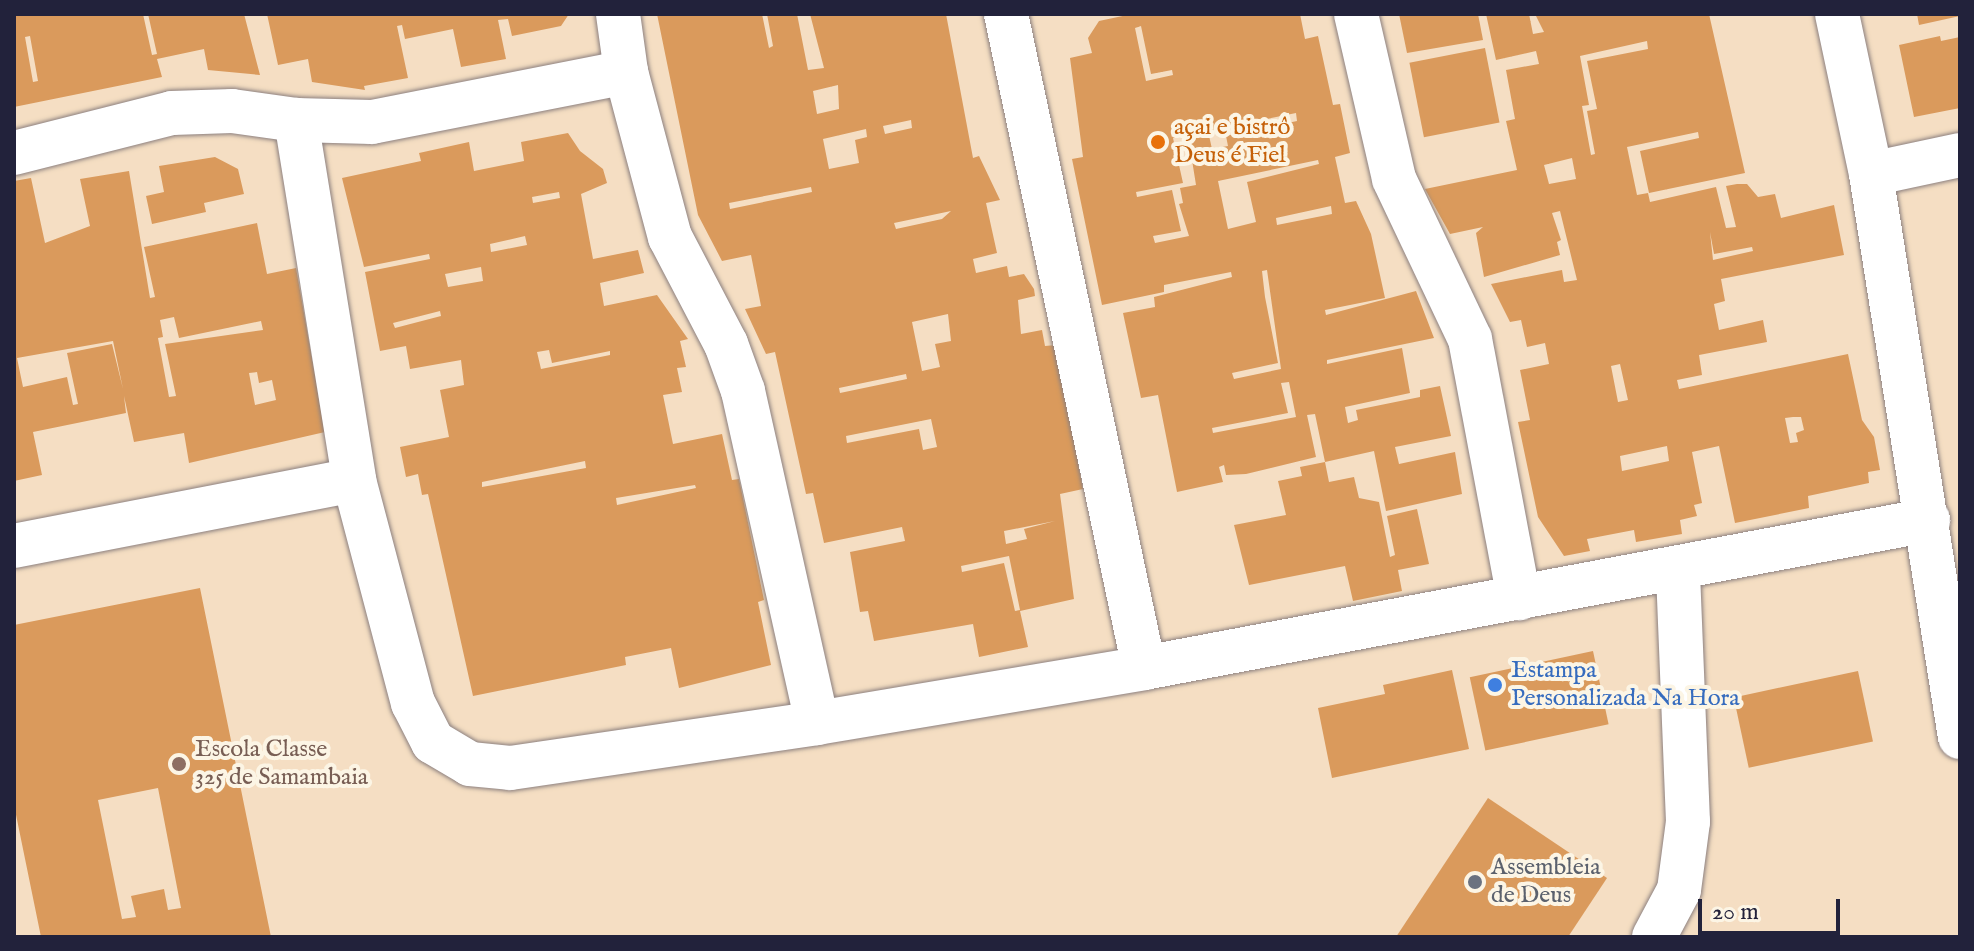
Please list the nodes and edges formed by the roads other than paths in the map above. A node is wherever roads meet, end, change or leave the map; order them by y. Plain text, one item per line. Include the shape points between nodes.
1 (618, 14) edge
2 (1006, 14) edge
3 (1356, 14) edge
4 (1837, 14) edge
5 (626, 72) junction
6 (296, 120) junction
7 (14, 153) edge
8 (1960, 155) edge
9 (1871, 174) junction
10 (354, 480) junction
11 (1928, 520) junction
12 (14, 546) edge
13 (1678, 570) junction
14 (1519, 598) junction
15 (1144, 668) junction
16 (817, 723) junction
17 (1960, 737) edge
18 (1654, 937) edge

1 - 5 street
2 - 15 street
3 - 14 street via 1394,179 1470,339
4 - 9 street
5 - 6 street via 372,122
5 - 16 street via 670,237 726,344 743,391
6 - 7 street via 232,111 172,113
6 - 10 street
8 - 9 street
9 - 11 street
10 - 12 street
10 - 16 street via 413,703 433,742 470,764 510,768
11 - 13 street
11 - 17 street
13 - 14 street
13 - 18 street via 1688,822 1679,890
14 - 15 street
15 - 16 street

